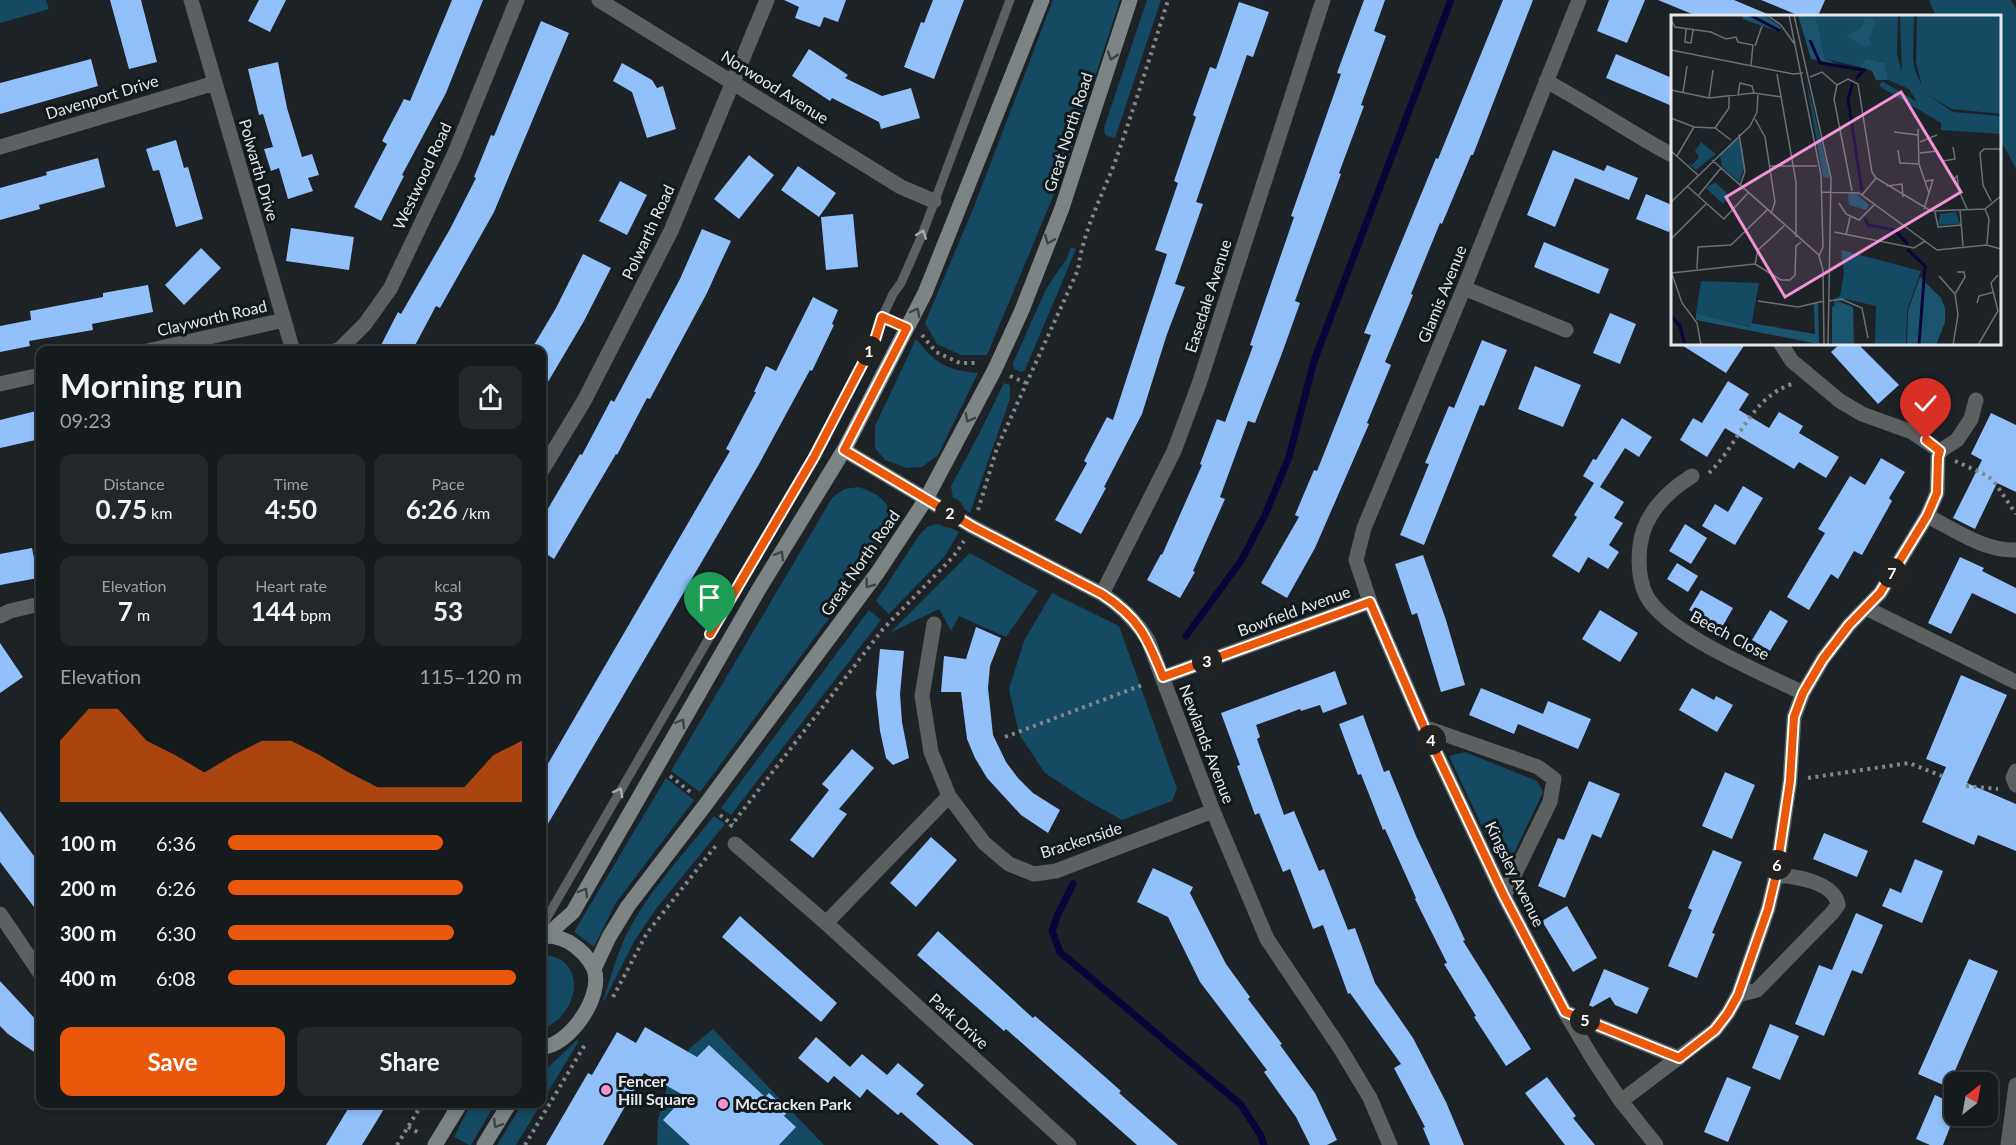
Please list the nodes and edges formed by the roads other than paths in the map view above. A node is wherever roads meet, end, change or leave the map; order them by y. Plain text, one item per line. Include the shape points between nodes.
1 (191, 0) edge
2 (517, 0) edge
3 (599, 0) edge
4 (767, 0) edge
5 (1010, 0) edge
6 (1042, 0) edge
7 (1130, 0) edge
8 (1323, 0) edge
9 (1579, 0) edge
10 (1546, 81) junction
11 (733, 82) junction
12 (215, 83) junction
13 (0, 147) edge
14 (1671, 154) edge
15 (934, 201) junction
16 (1464, 288) junction
17 (284, 320) junction
18 (1566, 330) dead end
19 (1782, 345) edge
20 (169, 346) edge
21 (292, 346) edge
22 (341, 346) edge
23 (36, 376) edge
24 (0, 384) edge
25 (1977, 400) dead end
26 (844, 450) junction
27 (1940, 451) junction
28 (546, 464) edge
29 (1692, 476) road end
30 (926, 499) junction
31 (1927, 516) junction
32 (2016, 550) edge
33 (1102, 594) junction
34 (1370, 602) junction
35 (36, 605) edge
36 (1866, 608) junction
37 (0, 616) edge
38 (934, 624) dead end
39 (1163, 677) junction
40 (2016, 682) edge
41 (1803, 693) junction
42 (1424, 727) junction
43 (2016, 771) edge
44 (2011, 788) edge
45 (949, 796) junction
46 (1214, 812) junction
47 (735, 844) dead end
48 (1776, 875) junction
49 (1504, 896) junction
50 (0, 914) edge
51 (826, 923) junction
52 (546, 928) edge
53 (546, 931) edge
54 (546, 934) edge
55 (36, 967) edge
56 (594, 969) junction
57 (1738, 995) junction
58 (1565, 1012) junction
59 (546, 1047) edge
60 (1679, 1058) junction
61 (2016, 1085) edge
62 (1622, 1101) junction
63 (458, 1108) edge
64 (507, 1108) edge
65 (2014, 1116) edge
66 (435, 1145) edge
67 (484, 1145) edge
68 (1069, 1145) edge
69 (1390, 1145) edge
70 (1656, 1145) edge
71 (2008, 1145) edge

1 - 12 street, Polwarth Drive
2 - 22 street, Westwood Road via 454,155 390,289 365,324
3 - 11 street, Norwood Avenue
4 - 11 street, Polwarth Road
5 - 15 lane
26 -> 6 main road via 925,293
7 -> 30 main road, Great North Road via 1062,208 1022,310
8 - 33 street, Easedale Avenue via 1199,384 1174,451
9 - 10 street, Glamis Avenue
10 - 14 street
10 - 16 street, Glamis Avenue
11 - 15 street, Norwood Avenue via 901,187
11 - 28 street, Polwarth Road via 670,231 584,401
12 - 13 street, Davenport Drive
12 - 17 street, Polwarth Drive
52 -> 15 lane via 814,457 875,340
16 - 18 street
16 - 34 street, Glamis Avenue via 1364,528 1356,560
17 - 20 street, Clayworth Road
17 - 21 street, Polwarth Drive
19 - 27 street via 1810,378 1862,414 1911,432
23 - 24 street
25 - 27 street via 1971,419 1957,440
26 - 30 street, Newlands Avenue
53 -> 26 main road via 573,912
27 - 31 street via 1937,493
29 - 41 street, Beech Close via 1660,501 1642,531 1638,565 1647,596 1668,621 1690,637
30 - 33 street, Newlands Avenue
30 -> 56 main road, Great North Road via 878,572 627,906
31 - 32 street via 1979,544
31 - 36 street via 1880,593
33 - 39 street, Newlands Avenue via 1136,621
34 - 39 street, Bowfield Avenue
34 - 42 street, Kingsley Avenue
35 - 37 street
36 - 40 street
36 - 41 street via 1823,659
38 - 45 street, Brackenside via 922,696 931,752
39 - 46 street, Newlands Avenue
41 - 48 street via 1794,717 1790,781
42 - 49 street, Kingsley Avenue
42 - 49 street via 1538,767 1554,779 1550,801
43 - 44 street
45 - 46 street, Brackenside via 984,843 1009,864 1034,873 1056,870
45 - 51 street
46 - 69 street, Newlands Avenue via 1267,939 1370,1098
47 - 51 street, Park Drive
48 - 57 street
48 - 57 street via 1795,876 1831,890 1838,905 1757,990
49 - 58 street, Kingsley Avenue
50 - 55 street
51 - 68 street, Park Drive
54 - 56 main road via 574,945
56 - 59 main road, Great North Road via 594,992 588,1007 577,1024
57 - 60 street via 1715,1030
58 - 60 street
58 - 62 street, Kingsley Avenue
60 - 62 street
61 - 65 street
62 - 70 street, Kingsley Avenue
63 - 66 main road
64 -> 67 main road
65 - 71 street

